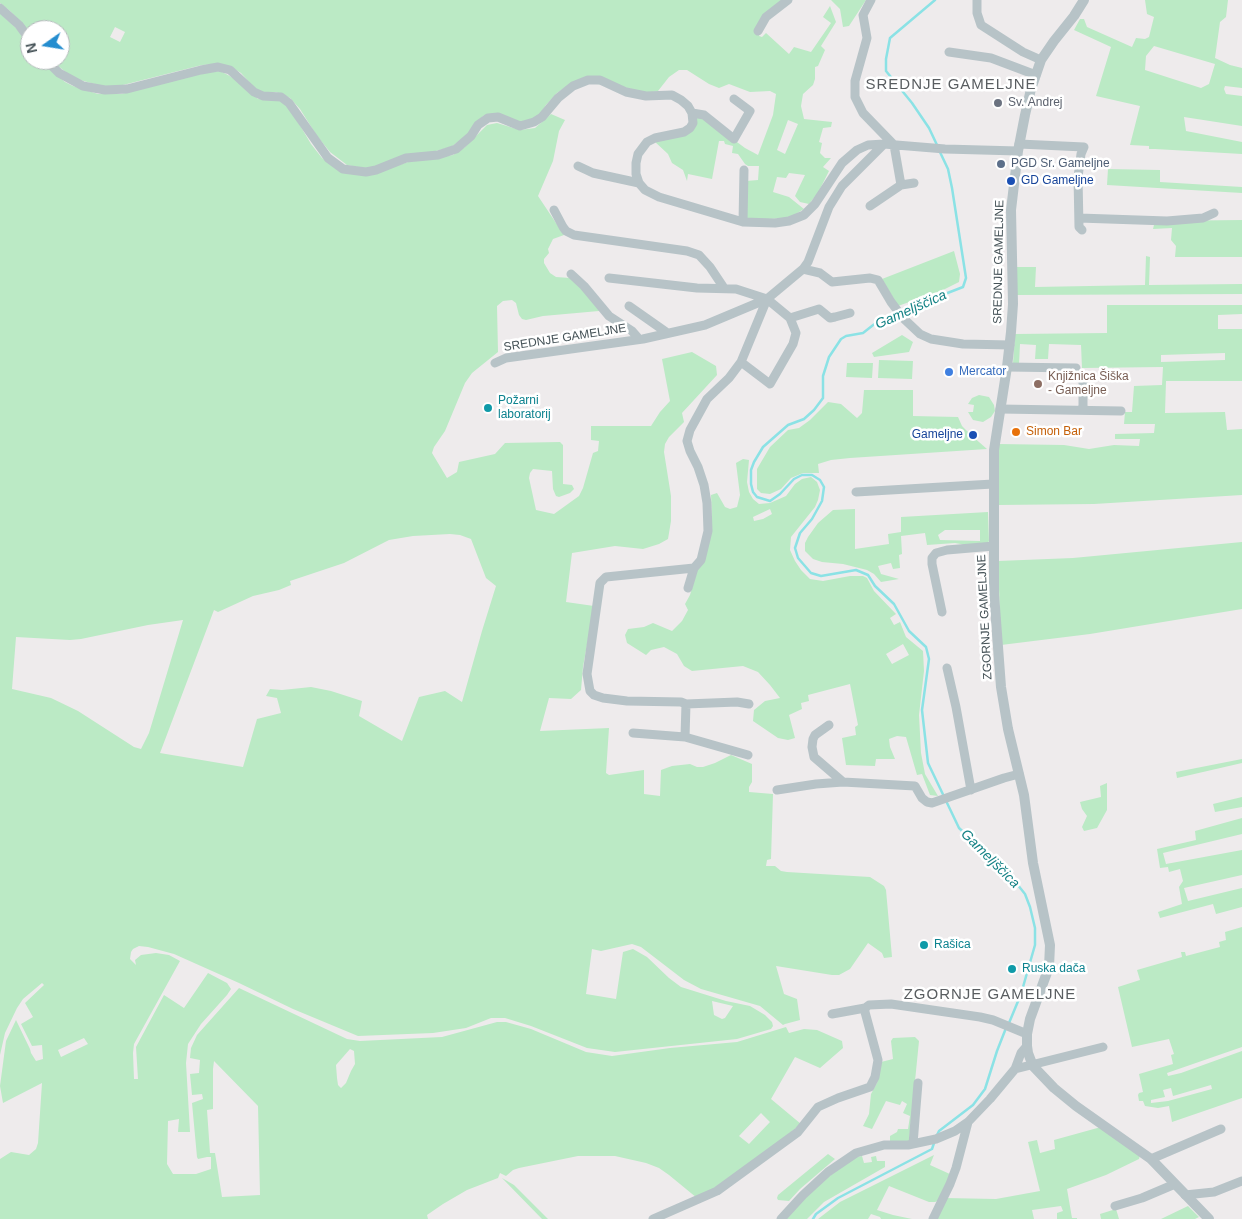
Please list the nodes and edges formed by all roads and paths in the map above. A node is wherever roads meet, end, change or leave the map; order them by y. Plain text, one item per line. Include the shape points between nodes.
1 (788, 0) edge
2 (870, 0) edge
3 (976, 0) edge
4 (1084, 0) edge
5 (0, 8) edge
6 (20, 26) edge
7 (758, 32) dead end
8 (949, 52) dead end
9 (1041, 60) junction
10 (56, 70) edge
11 (1036, 75) junction
12 (734, 99) dead end
13 (692, 113) junction
14 (884, 144) junction
15 (894, 145) junction
16 (1018, 147) junction
17 (578, 166) dead end
18 (744, 170) dead end
19 (639, 183) junction
20 (914, 183) dead end
21 (901, 185) junction
22 (870, 206) dead end
23 (554, 210) dead end
24 (1214, 213) dead end
25 (1079, 218) junction
26 (743, 222) junction
27 (1082, 230) dead end
28 (803, 269) junction
29 (571, 274) dead end
30 (610, 278) dead end
31 (724, 288) junction
32 (767, 299) junction
33 (629, 306) dead end
34 (850, 313) dead end
35 (790, 318) junction
36 (666, 332) junction
37 (639, 339) junction
38 (1010, 345) junction
39 (741, 362) junction
40 (495, 363) dead end
41 (1007, 367) junction
42 (1000, 409) junction
43 (1082, 410) junction
44 (1121, 411) dead end
45 (993, 484) junction
46 (856, 492) dead end
47 (994, 546) junction
48 (694, 568) junction
49 (688, 588) dead end
50 (942, 612) dead end
51 (947, 668) dead end
52 (686, 704) junction
53 (749, 704) dead end
54 (829, 725) dead end
55 (634, 733) dead end
56 (685, 738) junction
57 (748, 756) dead end
58 (1019, 774) junction
59 (844, 782) junction
60 (777, 790) dead end
61 (971, 790) junction
62 (865, 1008) junction
63 (832, 1014) dead end
64 (1027, 1034) junction
65 (1027, 1046) junction
66 (1103, 1047) dead end
67 (1034, 1066) junction
68 (1015, 1069) junction
69 (918, 1083) dead end
70 (968, 1122) junction
71 (1221, 1129) dead end
72 (913, 1144) junction
73 (1151, 1159) junction
74 (1242, 1181) edge
75 (1175, 1184) junction
76 (1185, 1195) junction
77 (1115, 1206) dead end
78 (653, 1219) edge
79 (781, 1219) edge
80 (933, 1219) edge
81 (1209, 1219) edge

1 - 7 street via 766,17
2 - 15 street via 862,16 867,38 855,81 855,97 863,113
3 - 9 street via 982,25
4 - 9 street, SREDNJE GAMELJNE
5 - 6 street
8 - 11 street via 991,58
9 - 11 street, SREDNJE GAMELJNE
10 - 13 street via 83,86 106,90 127,89 218,67 230,70 254,92 290,103 328,158 343,168 366,172 406,158 438,155 456,148 488,118 498,117 520,126 534,122 573,86 588,80 600,80 626,92 646,96 672,95
11 - 16 street, SREDNJE GAMELJNE
12 - 13 street via 750,111 734,139 704,116
13 - 19 street via 690,128 656,138 642,148 636,163
14 - 15 street
14 - 26 street via 856,150 804,215 775,223
14 - 28 street, SREDNJE GAMELJNE via 842,186 829,207
15 - 16 street via 945,149
15 - 21 street
16 - 25 street via 1084,147 1078,177
16 - 38 street, SREDNJE GAMELJNE via 1011,210 1013,304
17 - 19 street via 593,173
18 - 26 street
19 - 26 street via 659,197
20 - 21 street
21 - 22 street
23 - 31 street via 566,231 574,235 699,255
24 - 25 street via 1203,218 1167,221
25 - 27 street
28 - 32 street, SREDNJE GAMELJNE
28 - 38 street via 820,273 832,282 878,280 903,318 920,334 931,339 963,344
29 - 37 street, SREDNJE GAMELJNE via 609,316
30 - 31 street
31 - 32 street
32 - 35 street
32 - 36 street, SREDNJE GAMELJNE via 705,325
32 - 39 street, SREDNJE GAMELJNE
33 - 36 street, SREDNJE GAMELJNE
34 - 35 street via 830,318 819,309
35 - 39 street via 796,333 793,344 770,384
36 - 37 street, SREDNJE GAMELJNE
37 - 40 street, SREDNJE GAMELJNE via 506,358
38 - 41 street, SREDNJE GAMELJNE
39 - 48 street, SREDNJE GAMELJNE via 707,399 690,430 690,451 704,485 708,531 701,560
41 - 42 street, SREDNJE GAMELJNE
41 - 43 street via 1080,372
42 - 43 street
42 - 45 street, SREDNJE GAMELJNE
43 - 44 street
45 - 46 street
45 - 47 street, SREDNJE GAMELJNE
47 - 50 street, ZGORNJE GAMELJNE via 947,550 936,553 932,558
47 - 58 street, ZGORNJE GAMELJNE via 994,594 1002,687
48 - 49 street, SREDNJE GAMELJNE
48 - 52 street via 606,577 600,583 587,674 594,696
51 - 61 street
52 - 53 street
52 - 56 street
54 - 59 street via 812,740 814,757
55 - 56 street
56 - 57 street
58 - 61 street
58 - 64 street, ZGORNJE GAMELJNE via 1050,954 1049,967
59 - 60 street
59 - 61 street via 916,786 922,798 932,803
62 - 63 street
62 - 64 street via 891,1004 993,1020
62 - 78 street via 878,1060 870,1086 818,1108 798,1132 717,1191
64 - 65 street, ZGORNJE GAMELJNE
65 - 67 street, ZGORNJE GAMELJNE
65 - 68 street, ZGORNJE GAMELJNE
66 - 67 street
67 - 68 street
67 - 73 street, ZGORNJE GAMELJNE via 1065,1097
68 - 70 street, ZGORNJE GAMELJNE
69 - 72 street
70 - 72 street, ZGORNJE GAMELJNE via 944,1136
70 - 80 street, ZGORNJE GAMELJNE via 950,1184
71 - 73 street
72 - 79 street, ZGORNJE GAMELJNE via 884,1145 856,1153 828,1172
73 - 75 street, ZGORNJE GAMELJNE
74 - 76 street via 1214,1192
75 - 76 street, ZGORNJE GAMELJNE
75 - 77 street
76 - 81 street, ZGORNJE GAMELJNE

